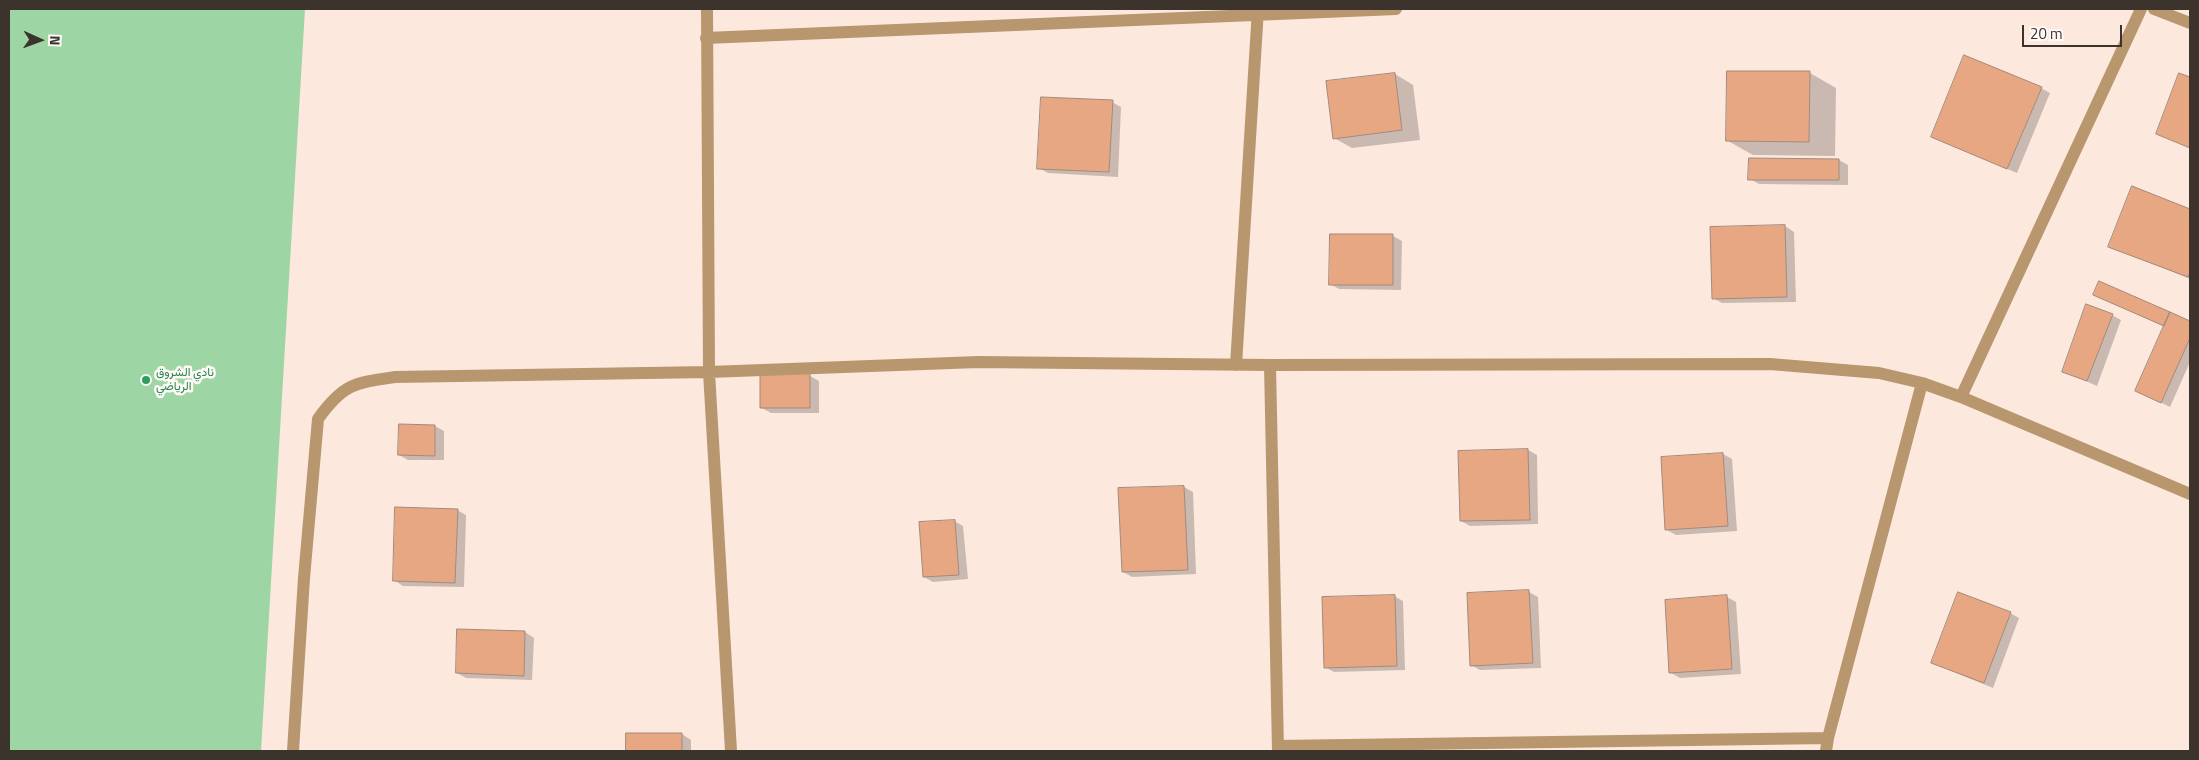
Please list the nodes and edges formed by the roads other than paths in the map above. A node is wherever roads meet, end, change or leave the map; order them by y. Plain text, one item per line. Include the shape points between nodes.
1 (708, 9) edge
2 (1396, 9) edge
3 (2141, 9) edge
4 (2154, 9) edge
5 (1257, 12) edge
6 (2190, 23) edge
7 (706, 38) junction
8 (1236, 364) junction
9 (1270, 365) junction
10 (709, 372) junction
11 (1922, 383) junction
12 (1961, 396) junction
13 (2190, 494) edge
14 (1827, 745) edge
15 (1278, 749) edge
16 (293, 751) edge
17 (731, 751) edge

1 - 7 street
2 - 5 street
3 - 12 street
4 - 6 street
5 - 7 street
5 - 8 street
7 - 10 street
8 - 9 street
8 - 10 street via 978,362
9 - 11 street via 1770,364 1879,373
9 - 15 street
10 - 16 street via 395,377 350,386 333,398 318,419
10 - 17 street
11 - 12 street
11 - 14 street
12 - 13 street
14 - 15 street

